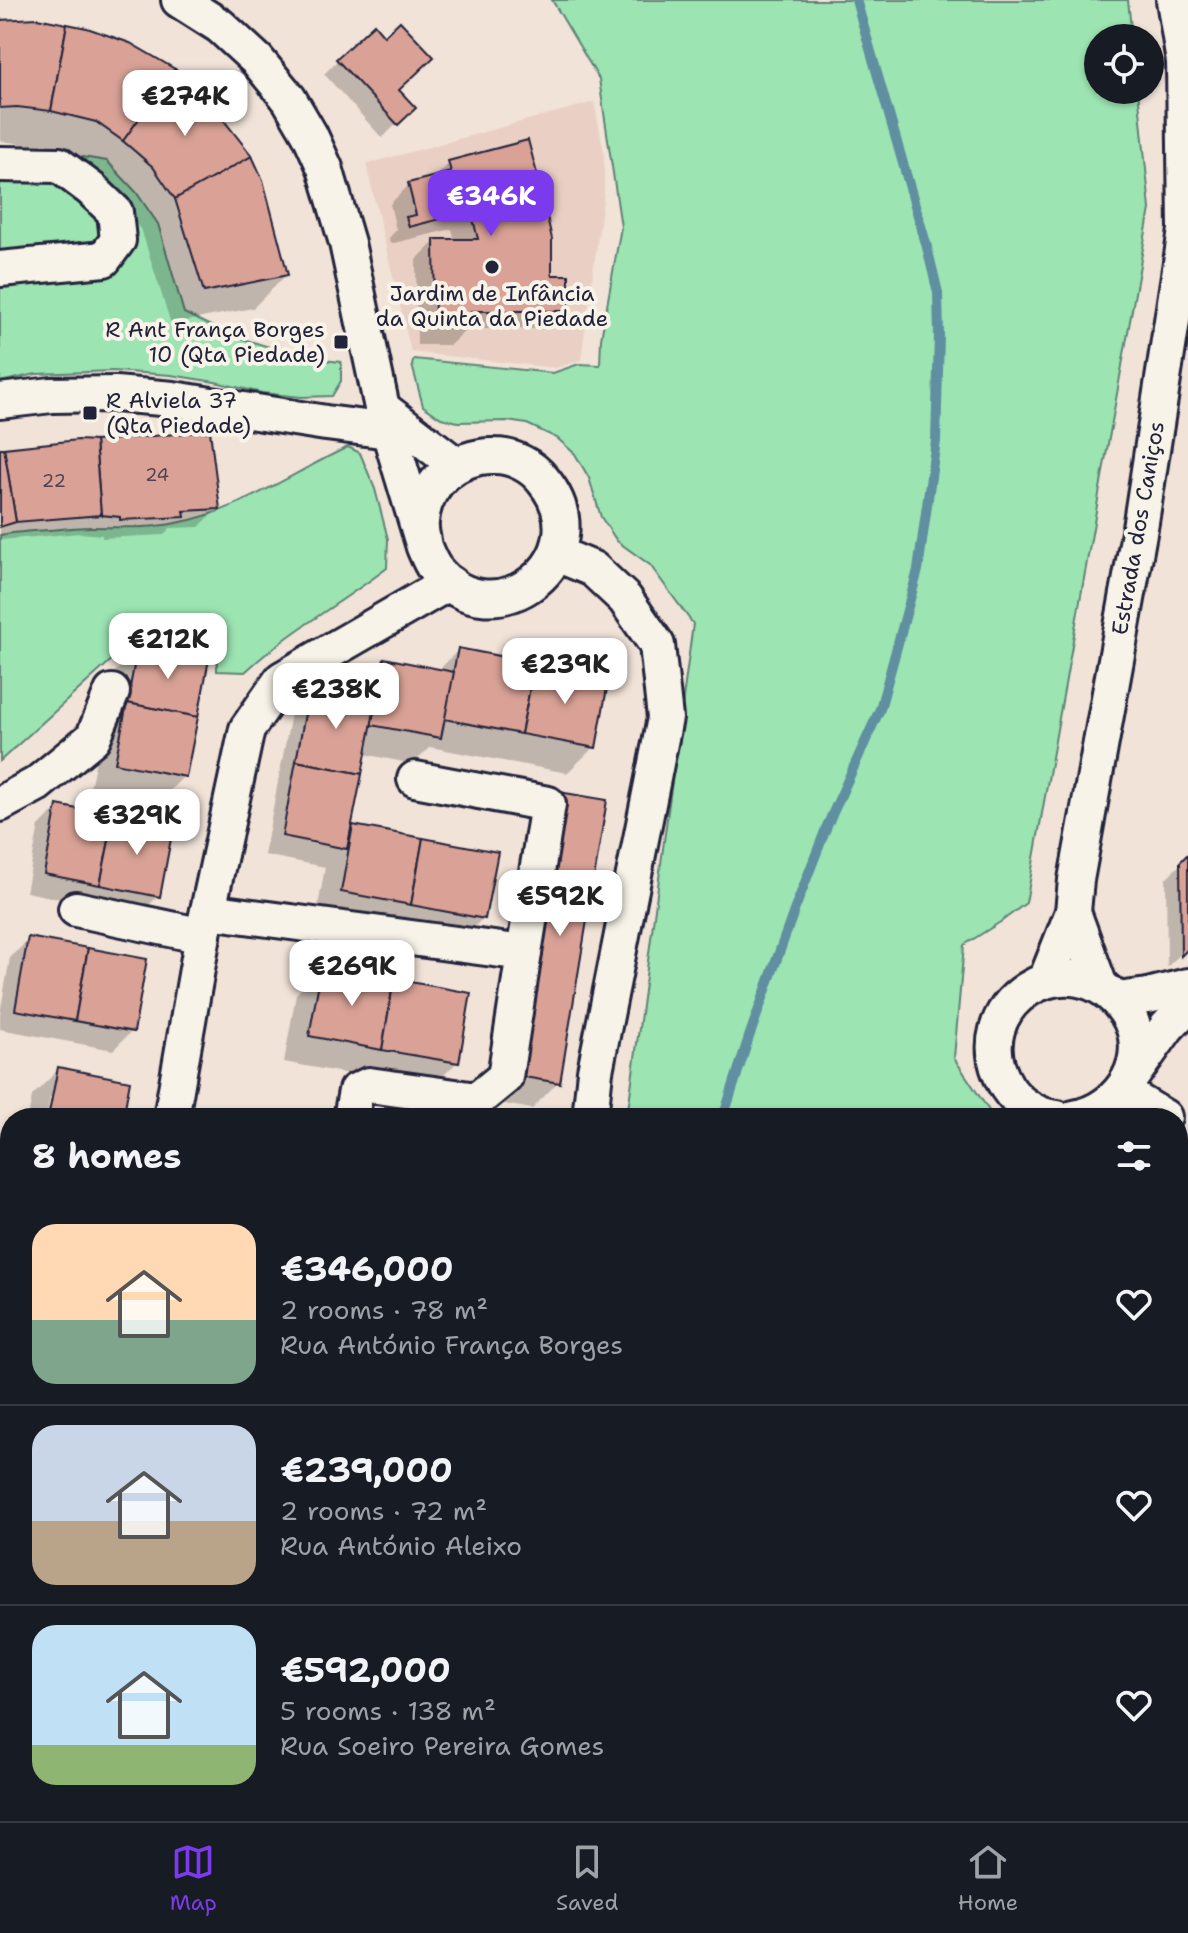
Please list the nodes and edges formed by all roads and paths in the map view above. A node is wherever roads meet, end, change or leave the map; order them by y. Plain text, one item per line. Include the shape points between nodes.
1 (179, 0) edge
2 (1174, 0) edge
3 (0, 164) edge
4 (0, 269) edge
5 (0, 401) edge
6 (385, 420) junction
7 (456, 465) junction
8 (424, 547) junction
9 (557, 554) junction
10 (451, 584) junction
11 (112, 692) dead end
12 (415, 779) dead end
13 (0, 804) edge
14 (76, 909) dead end
15 (1073, 912) junction
16 (206, 923) junction
17 (524, 953) junction
18 (1046, 980) junction
19 (1188, 986) edge
20 (1108, 993) junction
21 (1188, 1005) edge
22 (1124, 1087) junction
23 (415, 1105) edge
24 (173, 1108) edge
25 (353, 1108) edge
26 (591, 1108) edge
27 (1043, 1108) edge
28 (1103, 1108) edge
29 (1152, 1108) edge

1 - 6 street via 220,26 257,60 310,135 347,243
2 - 15 street, Estrada dos Caniços via 1184,62 1186,230
3 - 4 street via 59,165 115,212 118,240 104,259
5 - 6 street via 115,394 335,425
6 - 7 street
6 - 8 street
7 - 8 street via 438,479 426,500 421,523
7 - 9 street via 499,455 538,473 561,510
8 - 10 street via 434,568
9 - 10 street via 530,586 511,594 469,594
9 - 26 street via 593,569 625,599 657,645 665,718
10 - 16 street via 282,679 247,729
11 - 13 street via 93,738 37,784
12 - 17 street via 548,804
14 - 16 street
15 - 18 street, Estrada dos Caniços
15 - 20 street, Estrada dos Caniços
16 - 17 street
16 - 24 street
17 - 23 street via 505,1077 477,1100
18 - 20 street via 1082,979
18 - 27 street via 1007,1007 997,1028 995,1052 1000,1075 1013,1095
19 - 20 street via 1148,996
20 - 22 street, Estrada dos Caniços via 1130,1018 1136,1039 1135,1062
21 - 22 street
22 - 28 street
22 - 29 street
23 - 25 street via 369,1085 356,1091

